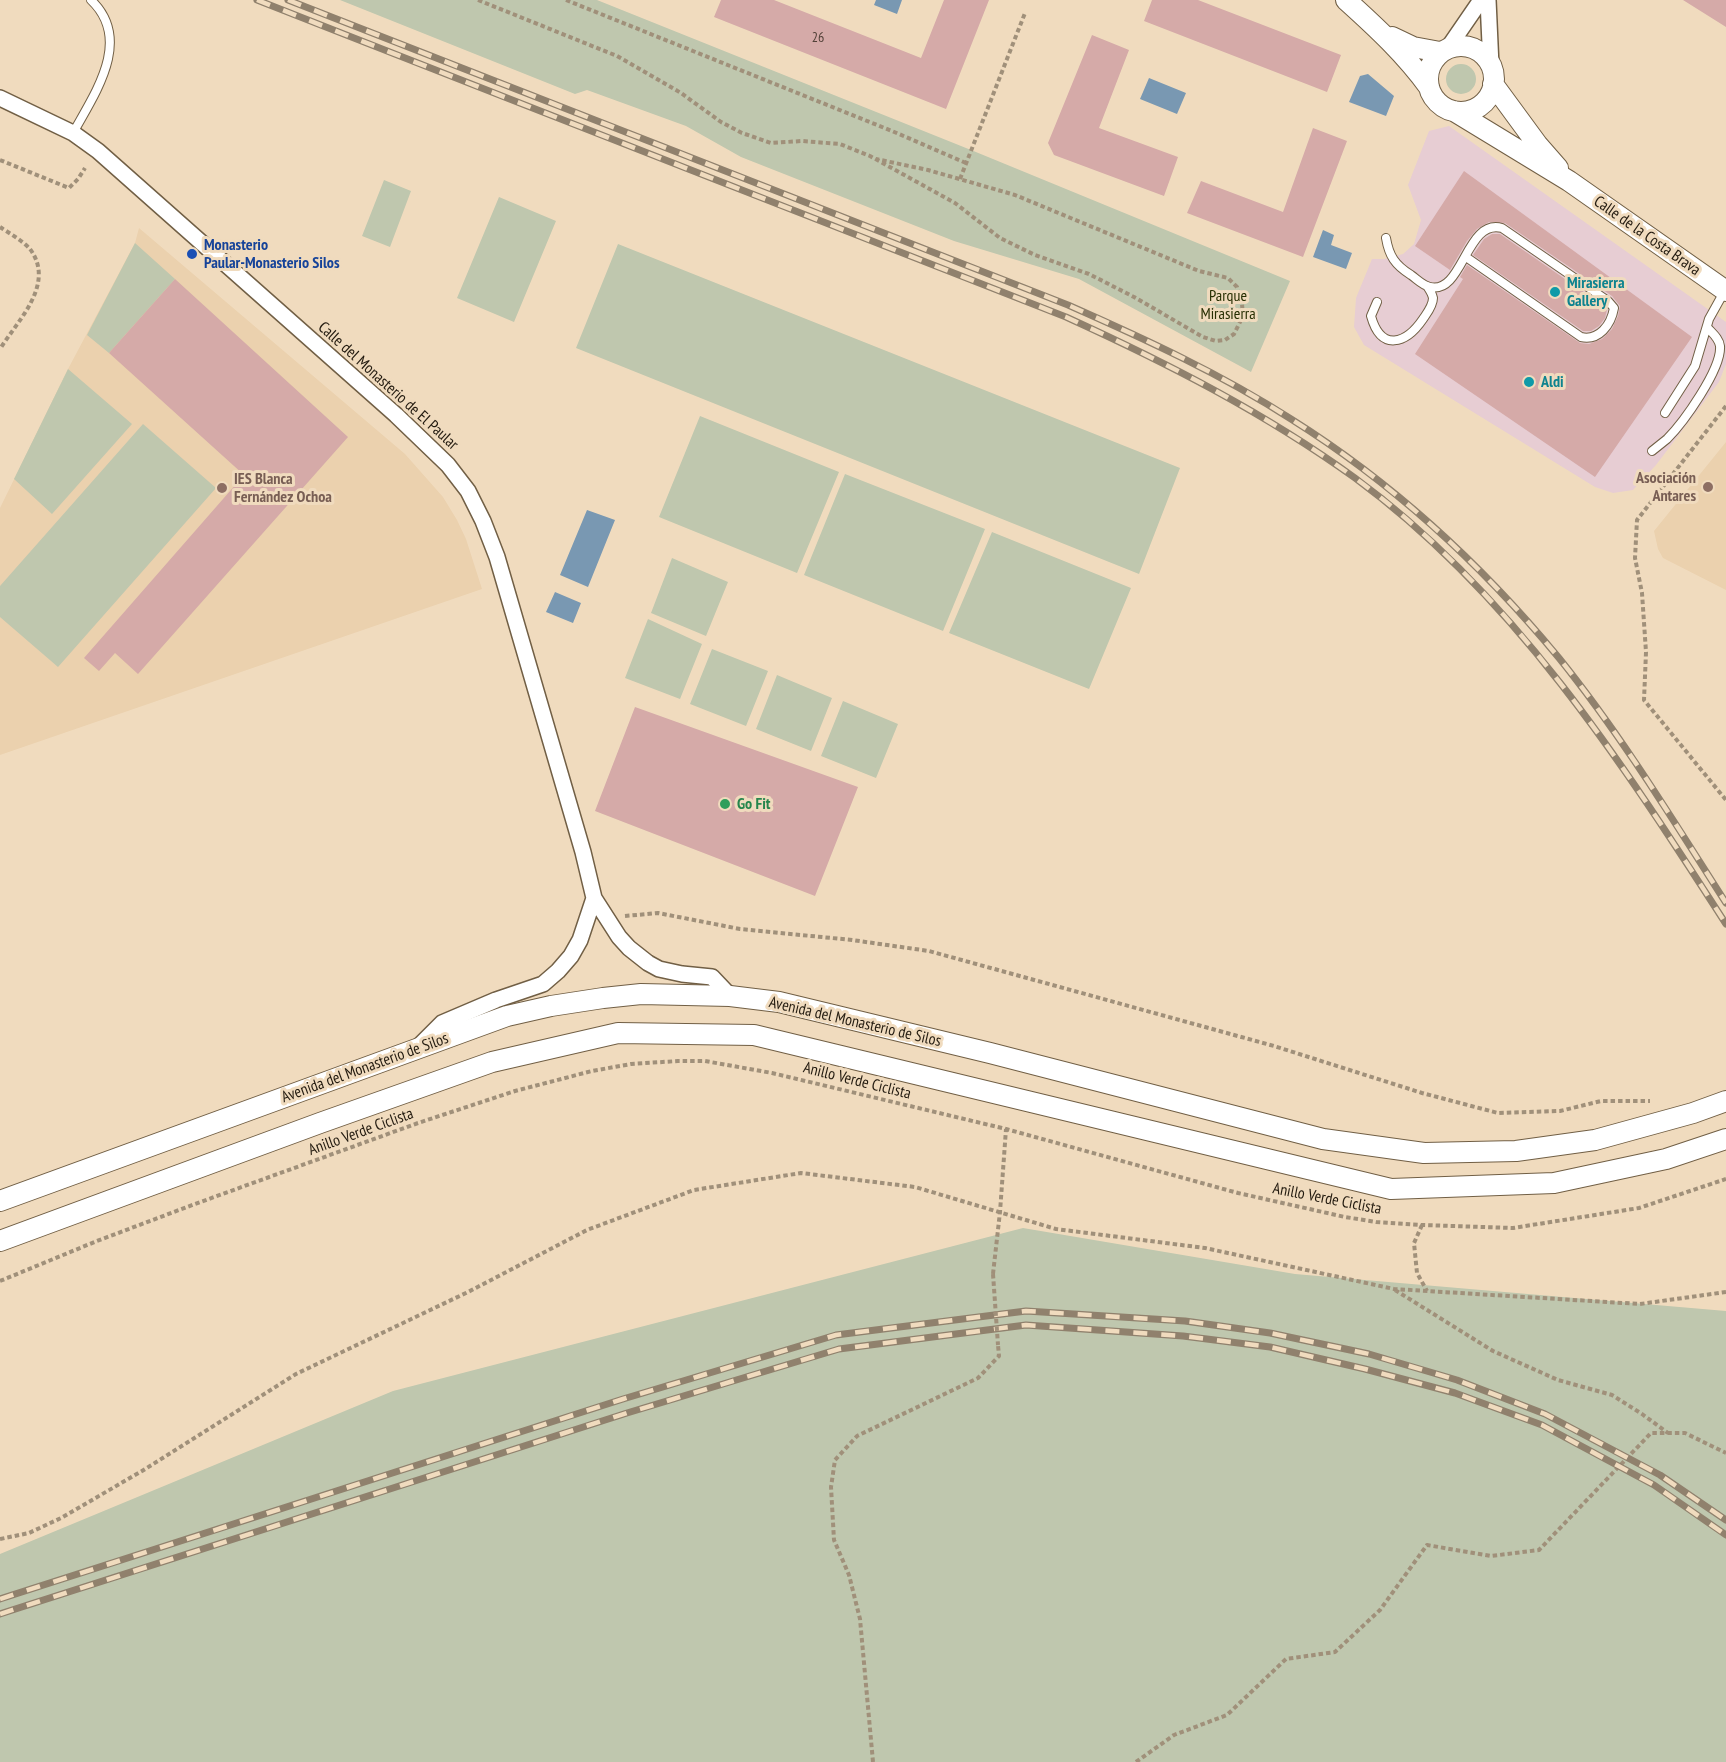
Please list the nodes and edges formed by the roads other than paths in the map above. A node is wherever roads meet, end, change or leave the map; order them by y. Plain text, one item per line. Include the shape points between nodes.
1 (91, 0) edge
2 (1346, 0) edge
3 (1481, 0) edge
4 (1488, 0) edge
5 (1379, 29) junction
6 (1444, 50) junction
7 (1492, 75) junction
8 (1428, 87) junction
9 (0, 98) edge
10 (1454, 111) junction
11 (73, 133) junction
12 (1569, 181) junction
13 (1386, 238) dead end
14 (1466, 257) junction
15 (1451, 278) junction
16 (1426, 286) junction
17 (1726, 291) edge
18 (1377, 302) dead end
19 (1432, 305) junction
20 (1707, 327) junction
21 (1665, 414) dead end
22 (1652, 451) dead end
23 (594, 898) junction
24 (730, 996) junction
25 (417, 1049) junction
26 (1726, 1101) edge
27 (1726, 1139) edge
28 (0, 1201) edge
29 (0, 1241) edge

1 - 11 lane via 105,17 110,52 106,68
2 - 5 street
3 - 6 street
4 - 7 street
5 - 6 street via 1407,45
5 - 8 street
6 - 7 street via 1458,46 1478,50 1486,57
6 - 8 street via 1430,68
7 - 10 street via 1490,94 1484,102 1465,111
7 - 12 street, Calle de la Costa Brava via 1537,144
8 - 10 street via 1439,103
9 - 11 street, Calle del Monasterio de El Paular
10 - 12 street, Calle de la Costa Brava
11 - 23 street, Calle del Monasterio de El Paular via 128,176 403,422 448,465 468,492 496,557
12 - 17 street, Calle de la Costa Brava
13 - 16 lane via 1393,261
14 - 14 lane via 1581,337 1596,337 1612,317 1614,308 1608,301 1502,228 1489,227 1479,235
14 - 15 lane
15 - 16 lane via 1440,287
15 - 19 lane
16 - 19 lane via 1433,297
17 - 20 lane
18 - 19 lane via 1371,316 1375,328 1384,338 1395,341 1410,335
20 - 21 lane via 1695,366
20 - 22 lane via 1720,347 1716,368 1689,411
23 - 24 street, Calle del Monasterio de El Paular via 628,948 648,963 669,972 712,977
23 - 25 street via 571,956 543,984 442,1023
24 - 25 street, Avenida del Monasterio de Silos via 641,994 582,1001 507,1016
24 - 26 street, Avenida del Monasterio de Silos via 779,1002 1323,1139 1424,1154 1507,1151 1595,1140
25 - 28 street, Avenida del Monasterio de Silos
27 - 29 street via 1666,1159 1554,1183 1391,1189 754,1035 618,1033 492,1062

